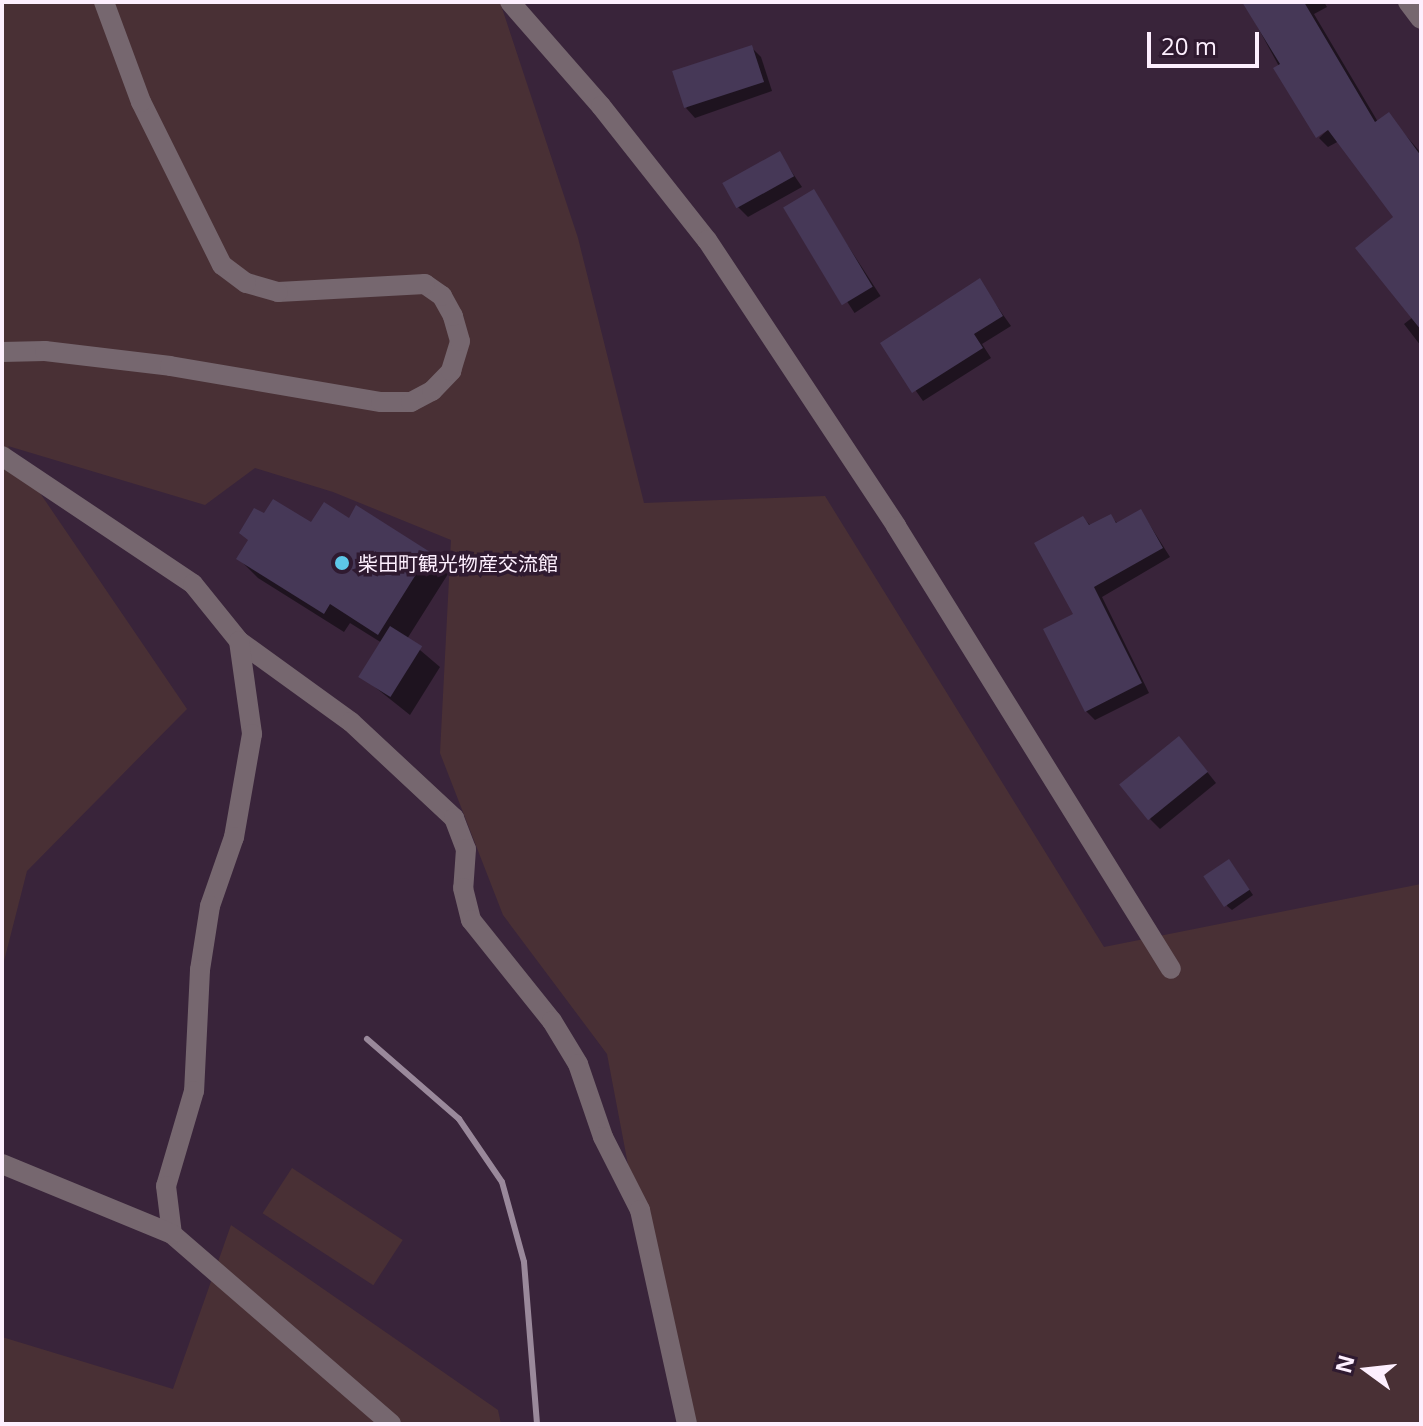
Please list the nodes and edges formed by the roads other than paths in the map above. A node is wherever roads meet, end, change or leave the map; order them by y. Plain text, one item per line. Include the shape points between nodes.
1 (104, 2) edge
2 (510, 2) edge
3 (1408, 2) edge
4 (1421, 19) edge
5 (2, 352) edge
6 (2, 456) edge
7 (239, 641) junction
8 (1171, 969) dead end
9 (2, 1164) edge
10 (172, 1234) junction
11 (391, 1424) edge
12 (687, 1424) edge

1 - 5 street via 141,102 222,265 246,283 278,292 425,284 442,296 460,341 451,371 432,391 411,402 381,402 154,364 45,351
2 - 8 street via 707,240 896,526
3 - 4 street
6 - 7 street via 193,584
7 - 10 street via 252,734 234,837 210,906 200,970 194,1091 166,1186
7 - 12 street via 351,722 454,818 466,849 463,888 471,920 552,1021 578,1064 603,1137 640,1210
9 - 10 street
10 - 11 street

